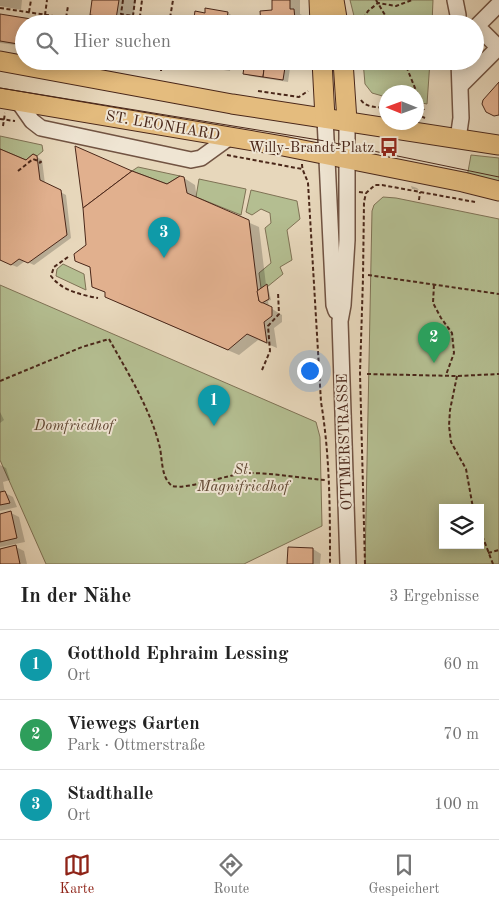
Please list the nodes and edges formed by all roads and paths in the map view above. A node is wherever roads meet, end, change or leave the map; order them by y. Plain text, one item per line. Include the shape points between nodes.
1 (31, 0) edge
2 (47, 0) edge
3 (123, 0) edge
4 (135, 0) edge
5 (142, 0) edge
6 (173, 0) edge
7 (320, 0) edge
8 (334, 0) edge
9 (376, 0) edge
10 (412, 0) edge
11 (455, 0) edge
12 (378, 3) junction
13 (499, 4) edge
14 (68, 6) dead end
15 (0, 8) edge
16 (30, 13) junction
17 (45, 15) joint
18 (66, 15) edge
19 (127, 15) edge
20 (133, 15) edge
21 (140, 15) edge
22 (170, 15) edge
23 (320, 15) edge
24 (336, 15) edge
25 (366, 15) edge
26 (386, 15) edge
27 (457, 15) edge
28 (484, 19) edge
29 (484, 33) edge
30 (499, 48) edge
31 (0, 61) edge
32 (484, 62) edge
33 (15, 64) edge
34 (49, 70) edge
35 (322, 70) edge
36 (344, 70) edge
37 (408, 70) edge
38 (460, 70) edge
39 (476, 70) edge
40 (414, 85) edge
41 (460, 85) junction
42 (309, 87) dead end
43 (290, 91) dead end
44 (359, 98) dead end
45 (8, 104) edge
46 (370, 106) junction
47 (379, 107) edge
48 (324, 118) junction
49 (347, 121) junction
50 (371, 125) junction
51 (3, 126) dead end
52 (230, 137) junction
53 (458, 139) junction
54 (499, 145) edge
55 (326, 155) junction
56 (346, 159) junction
57 (38, 164) dead end
58 (374, 164) junction
59 (302, 169) dead end
60 (18, 172) dead end
61 (375, 186) junction
62 (421, 186) dead end
63 (499, 191) edge
64 (303, 192) dead end
65 (309, 192) junction
66 (420, 192) junction
67 (419, 200) dead end
68 (477, 202) dead end
69 (68, 257) dead end
70 (368, 275) dead end
71 (434, 285) junction
72 (278, 292) dead end
73 (499, 294) edge
74 (98, 298) dead end
75 (340, 321) junction
76 (262, 370) dead end
77 (367, 374) dead end
78 (499, 374) edge
79 (446, 376) junction
80 (457, 376) junction
81 (0, 381) edge
82 (325, 480) dead end
83 (472, 504) edge
84 (484, 542) edge
85 (499, 550) edge
86 (488, 553) junction
87 (330, 564) edge
88 (348, 564) edge
89 (365, 564) edge
90 (493, 564) edge

1 - 16 path
2 - 17 path
3 - 19 path via 121,14
4 - 20 path
5 - 21 path
6 - 22 path
7 - 23 main road
8 - 24 main road
9 - 12 path
10 - 12 path via 396,6
11 - 27 street
12 - 25 path
12 - 26 path
13 - 28 street
14 - 18 path
15 - 16 path
16 - 17 path
29 - 30 street
30 - 32 street
31 - 33 main road
34 - 48 main road
35 - 48 main road
36 - 49 main road
37 - 40 path
38 - 41 street
39 - 41 street
41 - 53 street
42 - 43 path via 299,97 290,96
44 - 46 path
45 - 51 path
45 - 52 main road, ST. LEONHARD
45 - 52 street via 40,128 191,160 201,158
46 - 47 path
46 - 50 path
48 - 49 main road
48 - 55 street, OTTMERSTRASSE
49 - 50 main road
49 - 56 street, OTTMERSTRASSE
50 - 53 main road
52 - 55 main road, ST. LEONHARD
53 - 54 main road
55 - 56 main road, ST. LEONHARD
55 - 75 street, OTTMERSTRASSE via 334,305
56 - 58 main road
56 - 75 street, OTTMERSTRASSE via 347,240 344,305
57 - 60 path via 40,162 33,159
58 - 61 path
58 - 63 main road
59 - 65 path
61 - 66 path
61 - 89 path via 366,193 364,202 360,373
62 - 66 path
64 - 65 path
65 - 87 path via 321,402 327,436
66 - 67 path
66 - 68 path
69 - 74 path via 54,267 51,276 57,284
70 - 71 path
71 - 73 path
71 - 79 path via 433,303 452,333 454,353
72 - 76 path via 279,314 268,326 270,351
75 - 88 street, OTTMERSTRASSE
77 - 79 path
78 - 80 path
79 - 80 path
80 - 83 path via 449,426 451,442 466,469
81 - 82 path via 82,347 110,339 140,394 159,443 165,478 172,486 182,488 248,473
84 - 86 path
85 - 86 path
86 - 90 path

